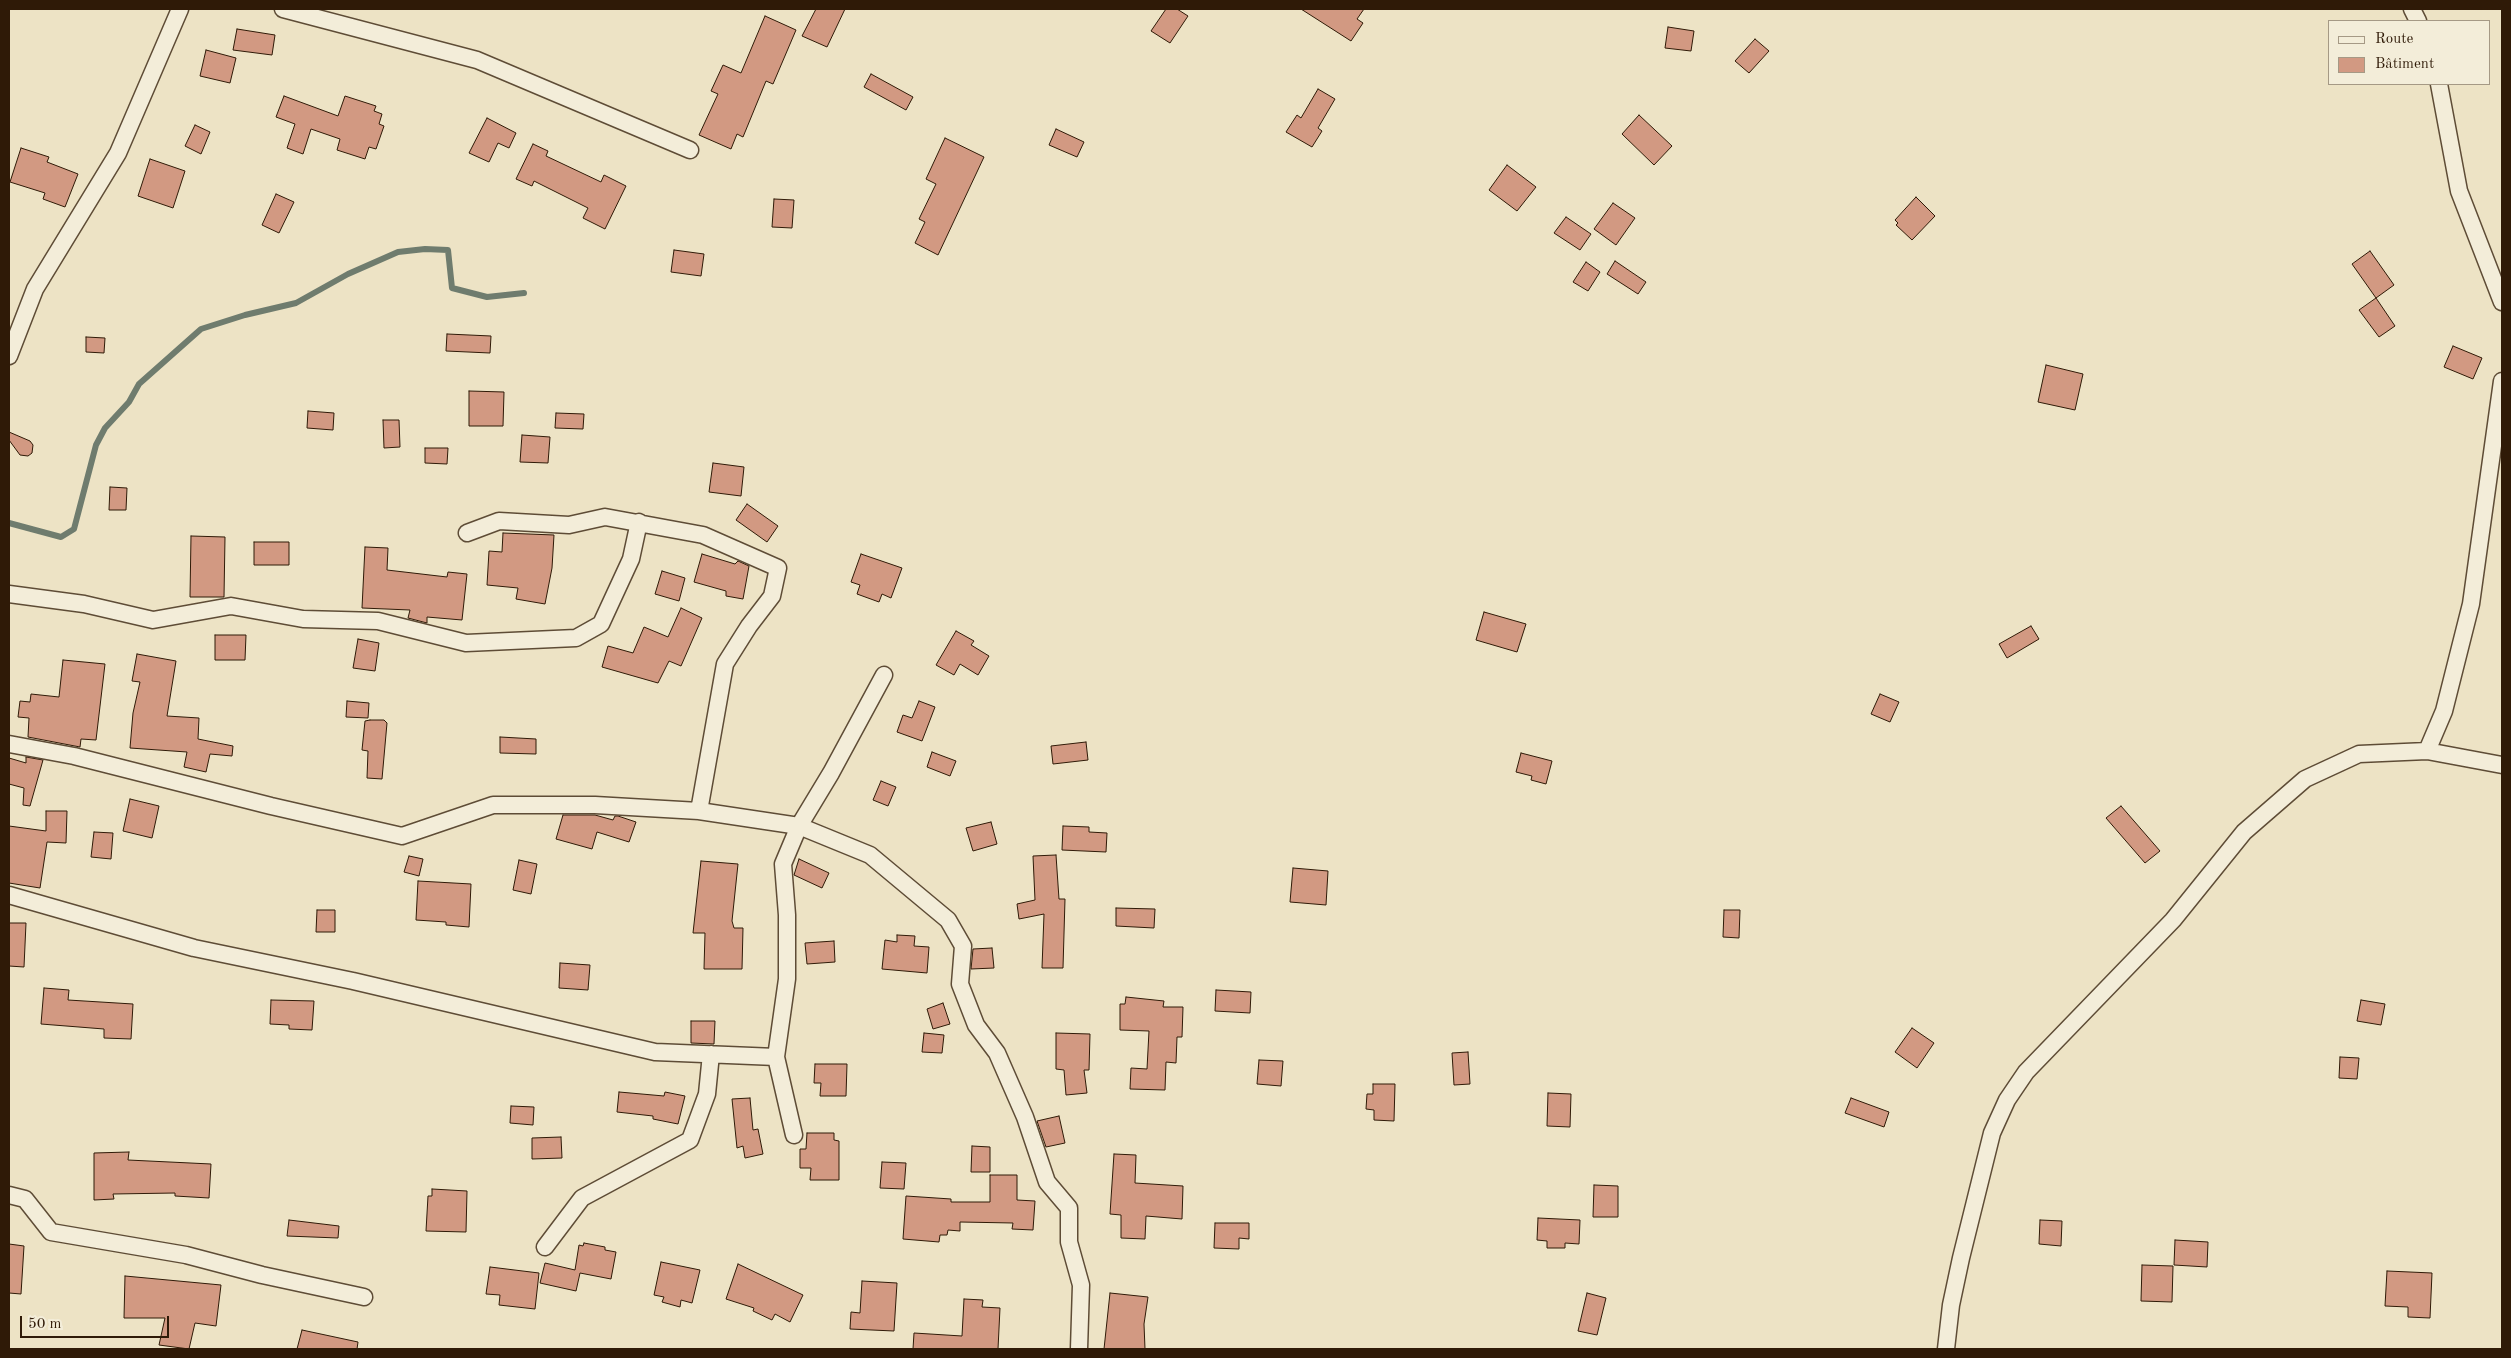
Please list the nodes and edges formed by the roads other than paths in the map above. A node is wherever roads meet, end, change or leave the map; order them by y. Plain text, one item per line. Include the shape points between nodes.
1 (180, 9) edge
2 (283, 9) edge
3 (2438, 85) edge
4 (690, 150) dead end
5 (2502, 302) edge
6 (9, 356) edge
7 (2502, 381) edge
8 (639, 522) junction
9 (467, 533) dead end
10 (9, 594) edge
11 (884, 675) dead end
12 (9, 744) edge
13 (2427, 751) junction
14 (2502, 765) edge
15 (699, 812) junction
16 (799, 826) junction
17 (9, 895) edge
18 (711, 1054) junction
19 (776, 1057) junction
20 (794, 1135) dead end
21 (9, 1195) edge
22 (545, 1247) dead end
23 (364, 1296) dead end
24 (1079, 1349) edge
25 (1946, 1349) edge

1 - 6 street via 118,153 35,289
2 - 4 street via 477,60
3 - 5 street via 2459,191
7 - 13 street via 2471,604 2444,711
8 - 9 street via 605,517 569,525 499,521
8 - 10 street via 631,559 601,624 576,638 466,643 378,621 303,619 231,606 153,620 84,604
8 - 15 street via 703,535 778,568 772,596 725,664
11 - 16 street
12 - 15 street via 74,756 402,836 493,805 595,805
13 - 14 street
13 - 25 street via 2359,754 2305,779 2244,832 2173,920 2026,1072 2007,1100 1992,1132 1951,1305
15 - 16 street
16 - 19 street via 782,864 787,980
16 - 24 street via 870,855 948,920 963,946 960,984 976,1025 997,1053 1025,1117 1047,1182 1069,1208 1069,1242 1081,1285
17 - 18 street via 194,948 353,981 655,1052
18 - 19 street
18 - 22 street via 706,1094 690,1140 582,1198
19 - 20 street
21 - 23 street via 25,1199 51,1232 186,1255

